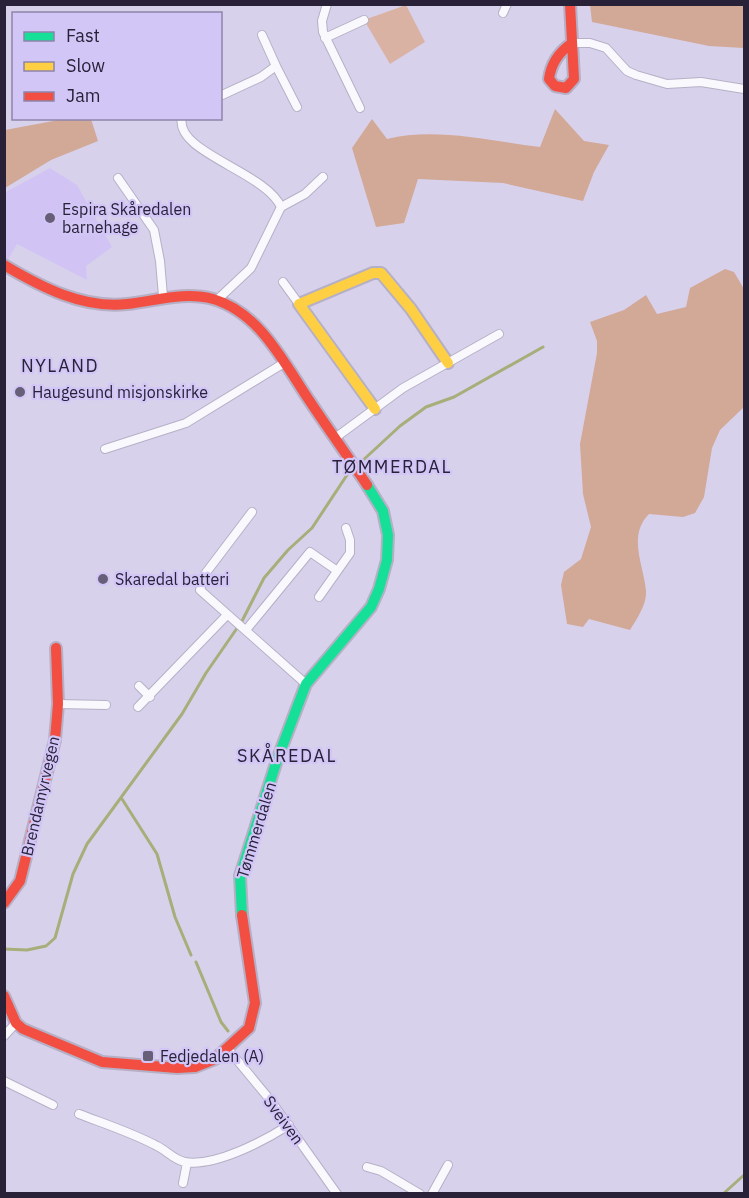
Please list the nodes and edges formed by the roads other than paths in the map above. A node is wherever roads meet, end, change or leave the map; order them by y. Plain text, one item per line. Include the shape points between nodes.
1 (327, 4) edge
2 (507, 4) edge
3 (570, 4) edge
4 (503, 13) dead end
5 (364, 20) dead end
6 (262, 35) dead end
7 (326, 38) junction
8 (572, 43) joint
9 (276, 66) junction
10 (744, 89) edge
11 (222, 95) edge
12 (297, 107) dead end
13 (360, 108) dead end
14 (180, 120) edge
15 (323, 177) dead end
16 (118, 178) dead end
17 (281, 207) junction
18 (4, 265) edge
19 (284, 282) dead end
20 (163, 296) junction
21 (216, 301) junction
22 (299, 304) junction
23 (499, 334) dead end
24 (284, 363) junction
25 (448, 363) junction
26 (375, 409) junction
27 (335, 438) junction
28 (105, 449) dead end
29 (252, 512) dead end
30 (346, 528) dead end
31 (336, 570) junction
32 (319, 597) dead end
33 (227, 615) junction
34 (246, 630) junction
35 (56, 648) dead end
36 (306, 684) junction
37 (139, 686) dead end
38 (150, 697) junction
39 (58, 704) junction
40 (106, 705) dead end
41 (138, 707) dead end
42 (4, 903) edge
43 (4, 996) edge
44 (16, 1023) junction
45 (4, 1036) edge
46 (228, 1049) junction
47 (4, 1081) edge
48 (53, 1105) dead end
49 (79, 1114) dead end
50 (289, 1125) junction
51 (188, 1163) junction
52 (448, 1165) dead end
53 (367, 1167) dead end
54 (183, 1183) dead end
55 (337, 1194) edge
56 (420, 1194) edge
57 (432, 1194) edge

1 - 7 street via 321,27
2 - 4 street
3 - 8 street
5 - 7 street
6 - 9 street
7 - 13 street
8 - 10 street via 606,48 627,72 667,84 701,82
9 - 11 street
9 - 12 street
14 - 17 street via 184,133 196,147 237,168 275,196
15 - 17 street via 305,194
16 - 20 street via 154,230
17 - 21 street via 251,268
18 - 20 street, Tømmerdalen via 36,283 87,303 112,305
19 - 22 street
20 - 21 street, Tømmerdalen
21 - 24 street, Tømmerdalen via 251,321
22 - 25 street via 381,273
22 - 26 street
23 - 25 street
24 - 27 street, Tømmerdalen
24 - 28 street via 186,423
25 - 26 street
26 - 27 street
27 - 36 street, Tømmerdalen via 383,511 388,535 387,560 370,607
29 - 33 street via 201,583 202,593
30 - 31 street via 350,553
31 - 32 street
31 - 34 street via 310,552
33 - 34 street
33 - 38 street
34 - 36 street
35 - 39 street, Brendamyrvegen
36 - 46 street, Tømmerdalen via 240,876 255,1011 249,1028
37 - 38 street
38 - 41 street
39 - 40 street
39 - 42 street, Brendamyrvegen via 55,740 20,881
43 - 44 street
44 - 45 street
44 - 46 street, Tømmerdalen via 33,1035 88,1057 127,1065 195,1067
46 - 50 street, Sveiven
47 - 48 street
49 - 51 street
50 - 51 street via 267,1139 215,1159
50 - 55 street, Sveiven
51 - 54 street
52 - 57 street
53 - 56 street

